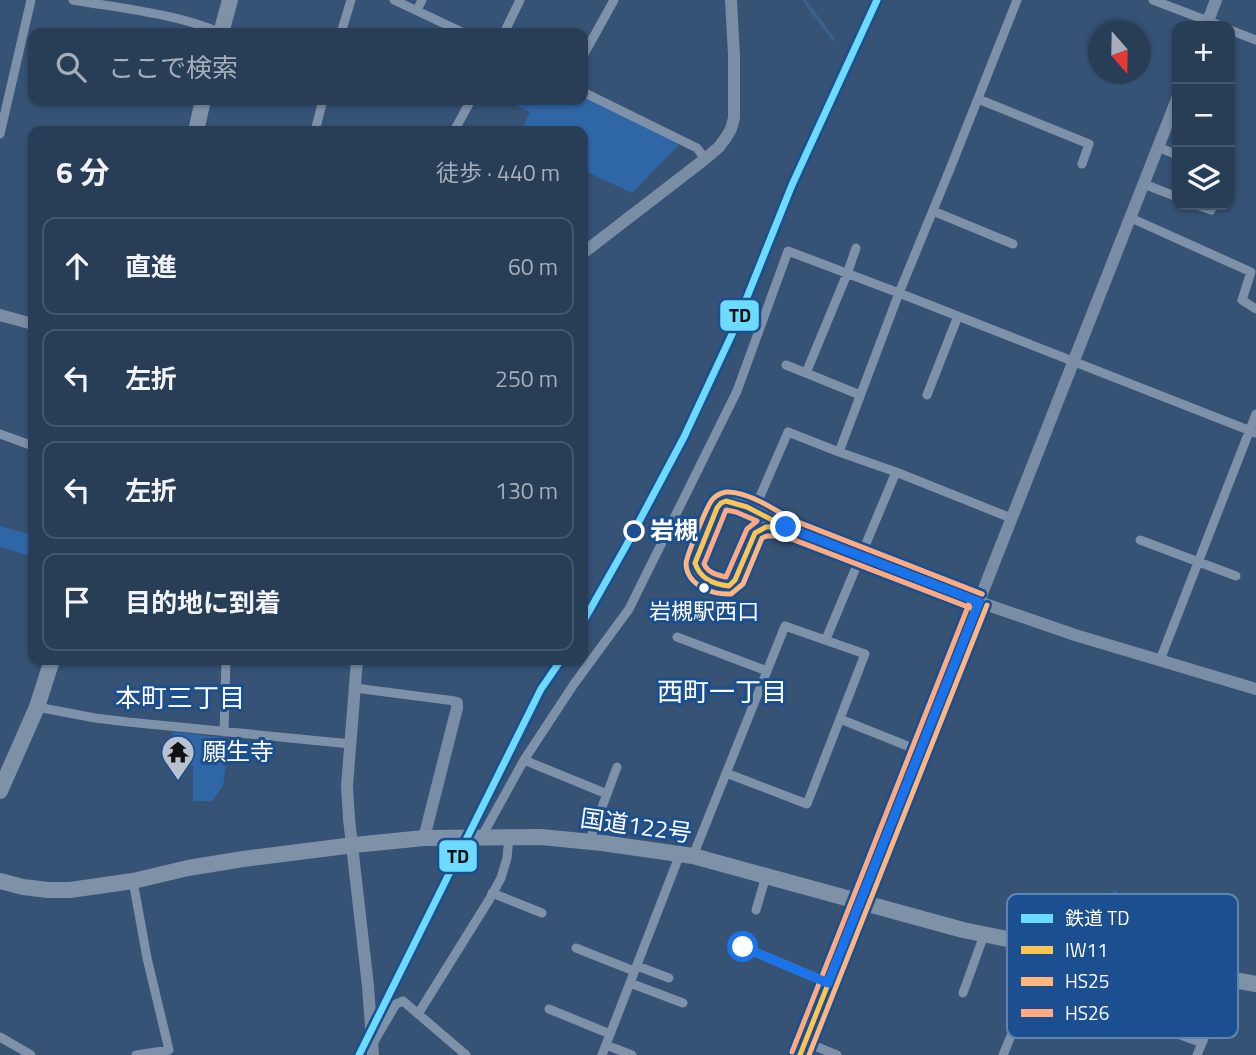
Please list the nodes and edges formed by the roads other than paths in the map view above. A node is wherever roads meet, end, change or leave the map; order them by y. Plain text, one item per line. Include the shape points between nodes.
1 (31, 0) edge
2 (73, 0) edge
3 (230, 0) edge
4 (351, 0) edge
5 (394, 0) edge
6 (422, 0) edge
7 (520, 0) edge
8 (614, 0) edge
9 (731, 0) edge
10 (1017, 0) edge
11 (1153, 0) edge
12 (1216, 0) edge
13 (417, 10) junction
14 (1200, 21) edge
15 (1208, 21) edge
16 (208, 28) edge
17 (222, 28) edge
18 (343, 28) edge
19 (454, 28) edge
20 (506, 28) edge
21 (1235, 32) edge
22 (1256, 40) edge
23 (588, 47) edge
24 (588, 94) edge
25 (4, 99) edge
26 (978, 99) junction
27 (203, 105) edge
28 (322, 105) edge
29 (468, 105) edge
30 (1172, 112) edge
31 (196, 126) edge
32 (316, 126) edge
33 (457, 126) edge
34 (0, 134) edge
35 (1158, 148) junction
36 (1172, 153) edge
37 (705, 159) junction
38 (1082, 164) dead end
39 (1144, 184) junction
40 (1172, 195) edge
41 (933, 211) junction
42 (1131, 218) junction
43 (1013, 244) dead end
44 (856, 248) dead end
45 (588, 249) edge
46 (847, 274) junction
47 (899, 293) junction
48 (1256, 309) edge
49 (0, 315) edge
50 (958, 316) junction
51 (28, 323) edge
52 (1074, 362) junction
53 (786, 365) dead end
54 (806, 373) junction
55 (927, 394) dead end
56 (860, 395) junction
57 (1256, 414) edge
58 (1253, 432) edge
59 (0, 434) edge
60 (28, 444) edge
61 (839, 452) junction
62 (897, 472) junction
63 (754, 505) junction
64 (1011, 518) junction
65 (786, 527) junction
66 (755, 533) junction
67 (1140, 540) dead end
68 (862, 556) junction
69 (1199, 561) junction
70 (1236, 576) dead end
71 (979, 602) junction
72 (677, 637) dead end
73 (826, 639) junction
74 (1160, 660) junction
75 (50, 665) edge
76 (226, 665) edge
77 (357, 665) edge
78 (588, 665) edge
79 (588, 665) edge
80 (767, 671) junction
81 (355, 688) junction
82 (1256, 689) edge
83 (457, 703) joint
84 (37, 706) junction
85 (840, 719) junction
86 (223, 732) junction
87 (351, 744) junction
88 (919, 751) junction
89 (524, 760) junction
90 (617, 767) dead end
91 (726, 773) junction
92 (0, 790) edge
93 (607, 794) junction
94 (482, 836) junction
95 (509, 837) junction
96 (424, 838) junction
97 (589, 842) junction
98 (354, 845) junction
99 (687, 855) junction
100 (766, 876) junction
101 (0, 881) edge
102 (132, 881) junction
103 (492, 893) junction
104 (860, 902) junction
105 (756, 910) dead end
106 (542, 913) dead end
107 (984, 934) junction
108 (1007, 939) edge
109 (743, 947) dead end
110 (576, 948) dead end
111 (636, 968) junction
112 (669, 978) dead end
113 (1238, 980) edge
114 (828, 983) junction
115 (630, 984) junction
116 (1256, 984) edge
117 (963, 993) dead end
118 (683, 1003) dead end
119 (549, 1009) dead end
120 (418, 1014) junction
121 (610, 1034) junction
122 (0, 1037) edge
123 (1010, 1038) edge
124 (1189, 1038) edge
125 (1204, 1038) edge
126 (805, 1042) junction
127 (1202, 1043) junction
128 (606, 1045) junction
129 (372, 1050) edge
130 (32, 1055) edge
131 (136, 1055) edge
132 (466, 1055) edge
133 (602, 1055) edge
134 (632, 1055) edge
135 (800, 1055) edge
136 (837, 1055) edge
137 (1003, 1055) edge
138 (1197, 1055) edge

1 - 25 street
2 - 16 street
3 - 17 highway
4 - 18 street
5 - 13 street
6 - 13 street
7 - 20 street
8 - 23 street
9 - 37 street via 734,118 732,129
10 - 26 street
11 - 14 street
12 - 15 street
13 - 19 street
21 - 22 street
24 - 37 street via 697,148
25 - 34 street
26 - 38 street via 1089,144
26 - 41 street
27 - 31 highway
28 - 32 street
29 - 33 street
30 - 35 street
35 - 36 street
35 - 39 street
37 - 45 street
39 - 40 street
39 - 42 street
41 - 43 street
41 - 47 street
42 - 48 street via 1251,272 1242,300
42 - 52 street
44 - 46 street
46 - 47 street
46 - 54 street
46 - 78 street via 788,251 737,391 629,608
47 - 50 street
47 - 56 street
49 - 51 street
50 - 52 street
50 - 55 street
52 - 58 street
52 - 64 street
53 - 54 street
54 - 56 street
56 - 61 street
57 - 58 street
58 - 69 street
59 - 60 street
61 - 62 street
61 - 63 street via 788,432
62 - 64 street
62 - 68 street
63 - 65 street
63 - 66 street
63 - 66 street via 731,501 717,508 695,563 701,578 729,586
64 - 71 street
65 - 66 street via 760,528
65 - 68 street
67 - 69 street
68 - 71 street
68 - 73 street
69 - 70 street
69 - 74 street
71 - 74 street
71 - 88 street
72 - 80 street
73 - 80 street via 785,626
73 - 85 street via 865,654
74 - 82 street
75 - 84 highway
76 - 86 street
77 - 81 street
79 - 89 street
80 - 91 street
81 - 83 street
81 - 87 street
83 - 96 street
84 - 86 street via 94,718
84 - 92 highway
85 - 88 street
85 - 91 street via 807,804
86 - 87 street
87 - 98 street via 347,786
88 - 104 street
89 - 93 street
89 - 94 street
90 - 93 street
91 - 99 street
93 - 97 street
94 - 95 highway, 国道122号
94 - 96 highway, 国道122号
95 - 97 highway, 国道122号
95 - 103 street via 501,878
96 - 98 highway, 国道122号
97 - 99 highway, 国道122号
98 - 102 highway, 国道122号 via 243,859
98 - 129 street
99 - 100 highway, 国道122号
99 - 111 street
100 - 104 highway, 国道122号
100 - 105 street
101 - 102 highway, 国道122号 via 70,890
102 - 131 street via 169,1049
103 - 106 street
103 - 120 street
104 - 107 highway, 国道122号
104 - 114 street
107 - 108 highway, 国道122号
107 - 117 street
109 - 114 street
110 - 111 street
111 - 112 street
111 - 115 street
113 - 116 highway, 国道122号
114 - 126 street
115 - 118 street
115 - 121 street
119 - 121 street
120 - 129 street via 403,1001 396,1004
120 - 132 street
121 - 128 street
122 - 130 street
123 - 137 street
124 - 127 street
125 - 127 street
126 - 135 street
126 - 136 street
127 - 138 street
128 - 133 street
128 - 134 street

